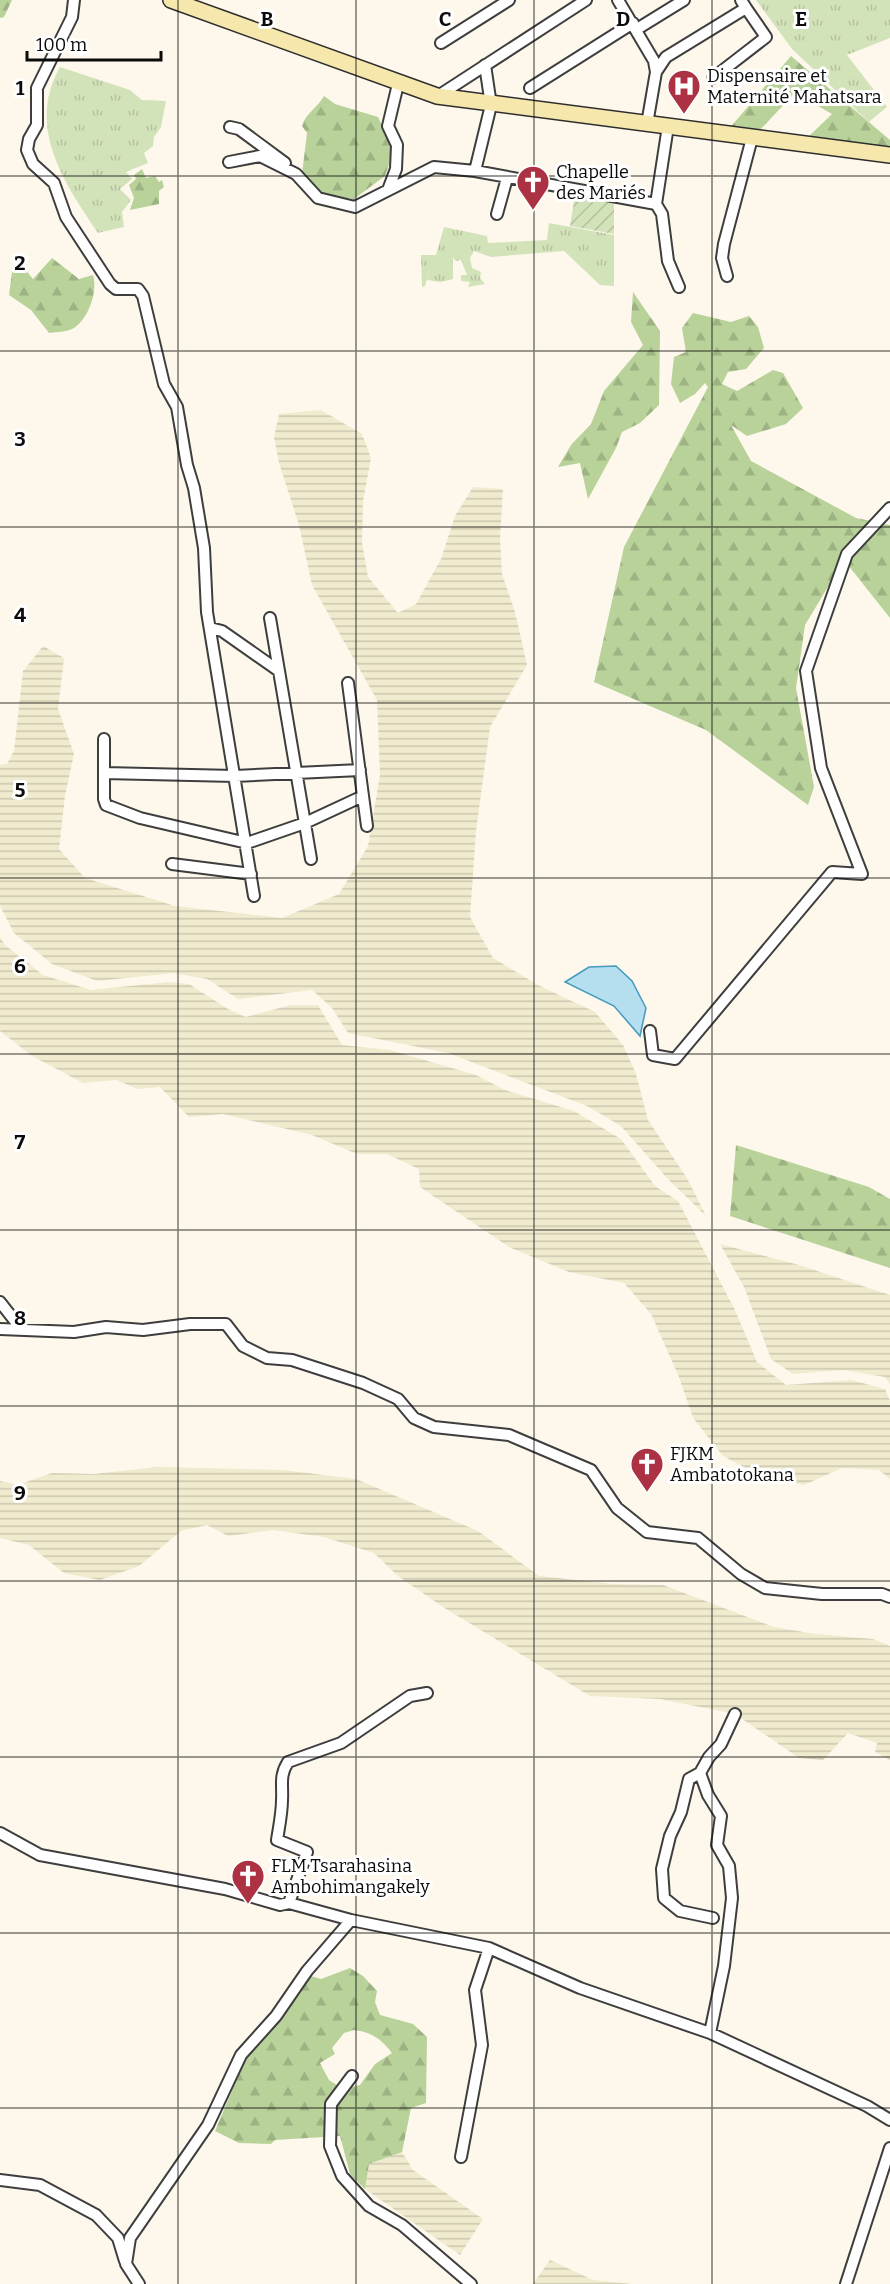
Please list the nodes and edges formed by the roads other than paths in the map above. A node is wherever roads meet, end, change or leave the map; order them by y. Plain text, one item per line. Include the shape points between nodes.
1 (74, 0) edge
2 (171, 0) edge
3 (509, 0) edge
4 (586, 0) edge
5 (618, 0) edge
6 (684, 0) edge
7 (743, 4) edge
8 (635, 26) junction
9 (441, 43) dead end
10 (485, 65) junction
11 (656, 72) junction
12 (713, 78) dead end
13 (398, 84) junction
14 (530, 88) dead end
15 (437, 96) junction
16 (491, 105) junction
17 (647, 124) junction
18 (668, 126) junction
19 (230, 127) dead end
20 (752, 138) junction
21 (890, 154) edge
22 (229, 162) dead end
23 (475, 171) junction
24 (296, 174) junction
25 (507, 178) junction
26 (388, 190) junction
27 (656, 204) junction
28 (497, 214) dead end
29 (727, 276) dead end
30 (679, 287) dead end
31 (890, 508) edge
32 (270, 618) dead end
33 (210, 628) junction
34 (279, 671) junction
35 (348, 683) dead end
36 (104, 739) dead end
37 (360, 770) junction
38 (104, 773) junction
39 (295, 773) junction
40 (235, 776) junction
41 (363, 796) junction
42 (306, 823) junction
43 (367, 826) dead end
44 (247, 843) junction
45 (311, 859) dead end
46 (172, 864) dead end
47 (251, 874) junction
48 (254, 896) dead end
49 (650, 1031) dead end
50 (0, 1302) edge
51 (0, 1329) edge
52 (22, 1330) junction
53 (890, 1597) edge
54 (428, 1693) dead end
55 (735, 1714) dead end
56 (700, 1773) junction
57 (0, 1833) edge
58 (288, 1903) junction
59 (713, 1918) dead end
60 (351, 1920) junction
61 (489, 1948) junction
62 (710, 2033) junction
63 (352, 2076) dead end
64 (890, 2120) edge
65 (890, 2148) edge
66 (461, 2157) dead end
67 (0, 2180) edge
68 (126, 2264) junction
69 (139, 2284) edge
70 (471, 2284) edge
71 (846, 2284) edge

1 - 33 street via 72,17 37,88 37,125 27,150 33,164 54,183 66,217 110,284 138,289 143,296 164,384 177,407 194,488 204,548
2 - 13 street
3 - 9 street
4 - 10 street
5 - 8 street
6 - 8 street
7 - 11 street via 666,57
7 - 12 street via 766,37
8 - 11 street via 649,49
8 - 14 street
10 - 15 street
10 - 16 street
11 - 17 street
13 - 15 street
13 - 26 street via 388,126 397,145 396,169
15 - 16 street
16 - 17 street
16 - 23 street
17 - 18 street
18 - 20 street
18 - 27 street
19 - 24 street via 239,129
20 - 21 street
20 - 29 street via 722,254
22 - 24 street via 260,156
23 - 25 street
23 - 26 street via 434,167
24 - 26 street via 318,198 355,207
25 - 27 street
25 - 28 street
27 - 30 street
31 - 49 street via 847,554 806,671 821,768 862,874 832,872 675,1059 653,1055
32 - 34 street
33 - 34 street via 222,630
33 - 40 street
34 - 39 street
35 - 37 street
36 - 38 street
37 - 39 street
37 - 41 street
38 - 40 street
38 - 44 street via 106,805 140,818
39 - 40 street
39 - 42 street
40 - 44 street
41 - 42 street
41 - 43 street
42 - 44 street
42 - 45 street
44 - 47 street
46 - 47 street
47 - 48 street
50 - 52 street
51 - 52 street
52 - 53 street via 142,1330 226,1324 243,1346 267,1358 292,1360 363,1383 398,1399 414,1418 434,1427 509,1435 591,1470 617,1508 647,1532 698,1538 741,1574 765,1588
54 - 58 street via 410,1696 341,1743 288,1762 280,1779 282,1800 277,1840 307,1852
55 - 56 street via 721,1744
56 - 59 street via 689,1779 670,1836 662,1869 664,1898 680,1911
56 - 62 street via 721,1816 717,1845 729,1866 732,1898 724,1966
57 - 58 street via 40,1855 225,1888 280,1905
58 - 60 street
60 - 61 street
60 - 68 street via 241,2055 208,2125 130,2238
61 - 62 street via 580,1988
61 - 66 street via 475,1990 482,2045
62 - 64 street
63 - 70 street via 331,2104 330,2146 342,2176 369,2206 402,2225
65 - 71 street
67 - 68 street via 40,2185 96,2215 118,2238
68 - 69 street

